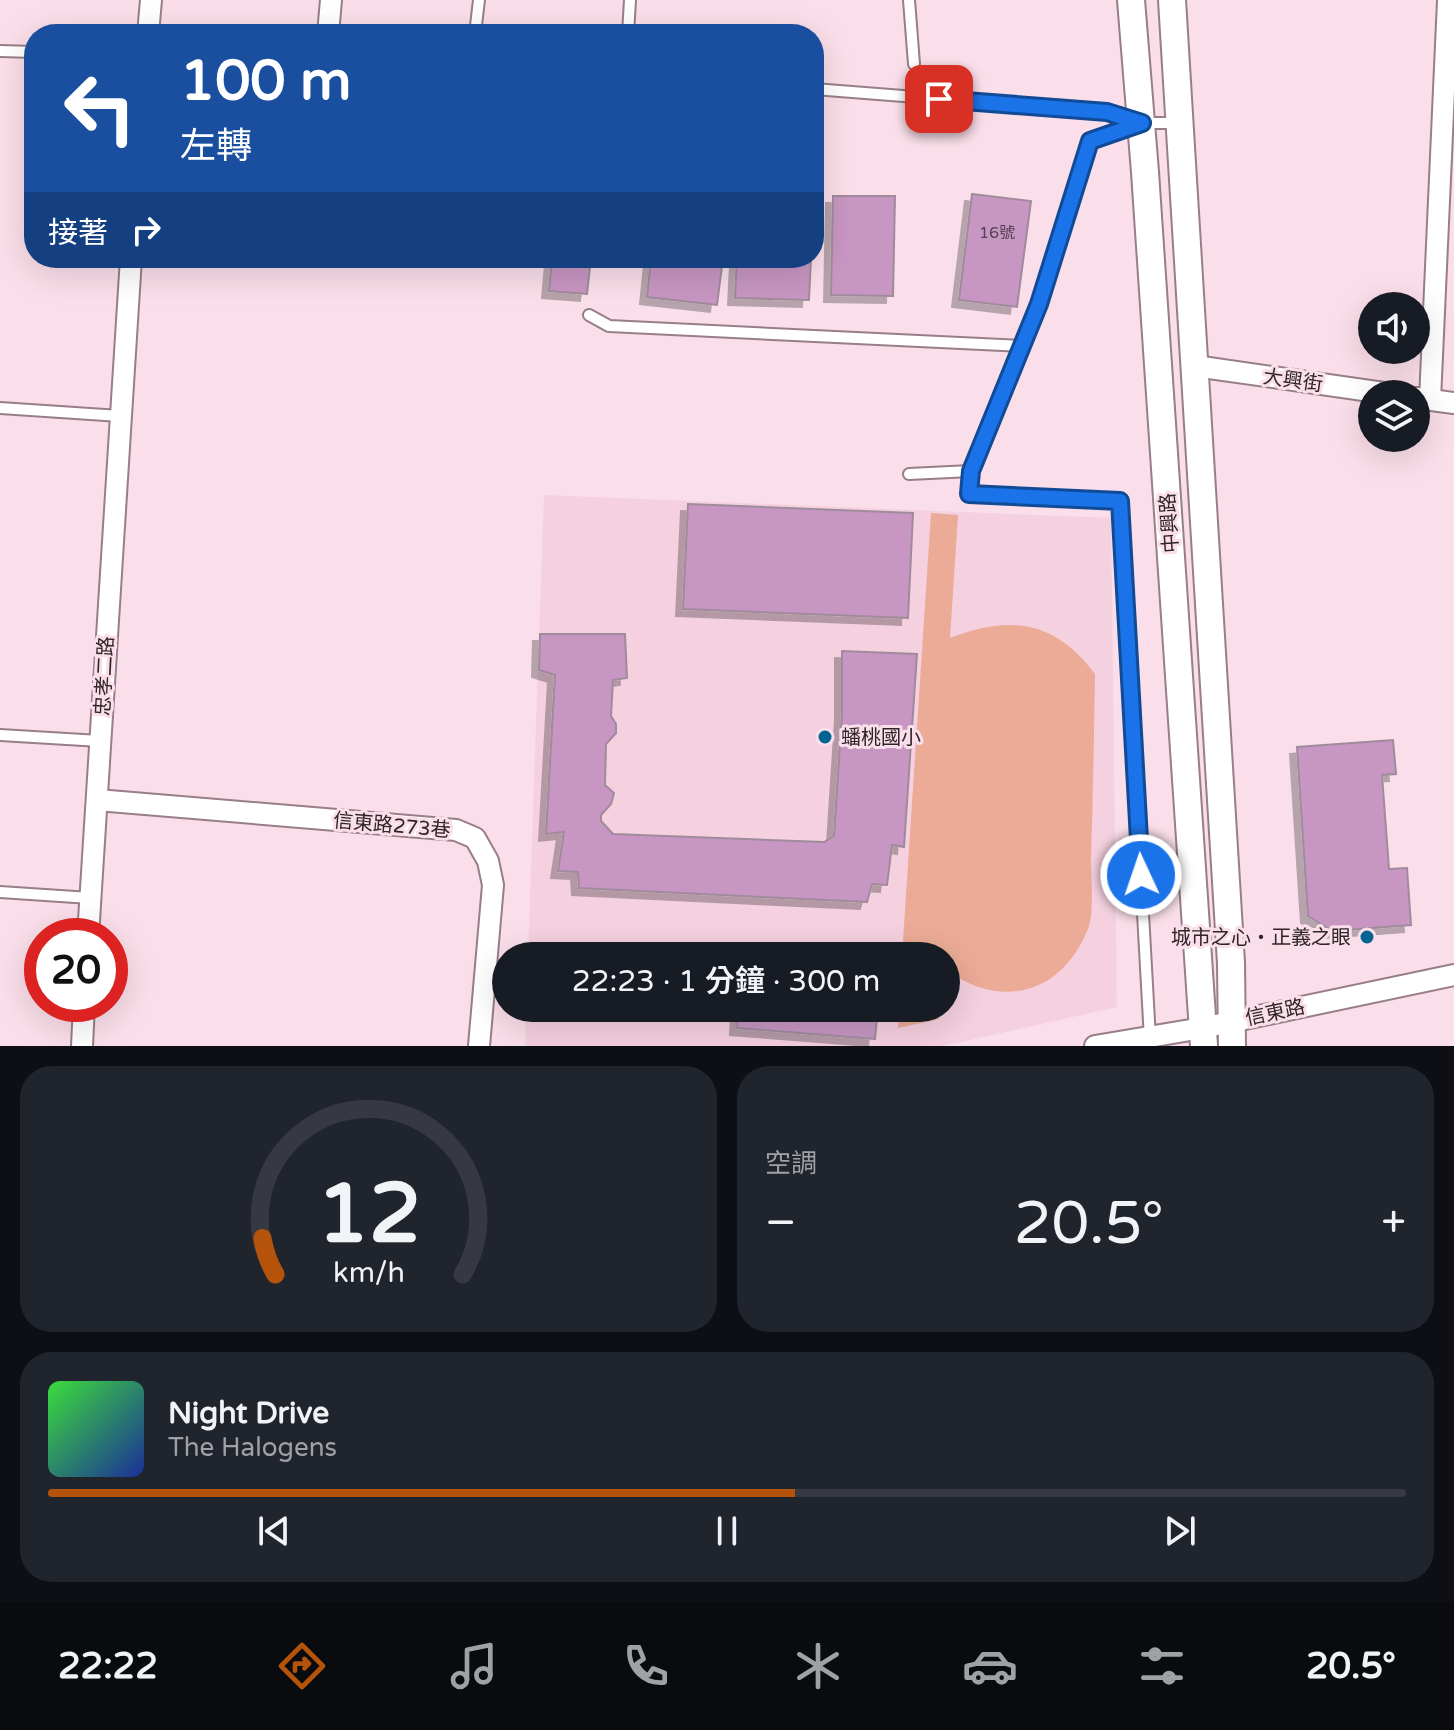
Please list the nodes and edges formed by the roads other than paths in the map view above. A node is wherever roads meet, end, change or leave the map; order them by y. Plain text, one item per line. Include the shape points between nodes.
1 (151, 0) edge
2 (331, 0) edge
3 (479, 0) edge
4 (630, 0) edge
5 (909, 0) edge
6 (1131, 0) edge
7 (1172, 0) edge
8 (1448, 1) edge
9 (149, 24) edge
10 (329, 24) edge
11 (476, 24) edge
12 (629, 24) edge
13 (0, 51) edge
14 (24, 52) edge
15 (914, 64) dead end
16 (824, 90) edge
17 (1181, 122) junction
18 (1142, 123) junction
19 (130, 268) edge
20 (589, 315) dead end
21 (1022, 346) junction
22 (1195, 366) junction
23 (1424, 380) edge
24 (1358, 389) edge
25 (1430, 400) edge
26 (1454, 403) edge
27 (0, 408) edge
28 (120, 416) junction
29 (971, 471) junction
30 (909, 474) dead end
31 (0, 735) edge
32 (100, 741) junction
33 (97, 800) junction
34 (0, 892) edge
35 (90, 898) junction
36 (89, 918) edge
37 (1454, 975) edge
38 (83, 1022) edge
39 (1232, 1034) edge
40 (1203, 1037) edge
41 (1150, 1042) edge
42 (82, 1046) edge
43 (479, 1046) edge
44 (1095, 1046) edge

1 - 9 street
2 - 10 street
3 - 11 lane
4 - 12 lane
5 - 15 lane
6 - 18 street, 中興路
7 - 17 street, 中興路
8 - 23 street
13 - 14 lane
16 - 18 lane via 1107,112
17 - 18 lane
17 - 22 street, 中興路
18 - 21 lane via 1090,141
18 - 40 street, 中興路
19 - 28 street, 忠孝二路
20 - 21 lane via 609,326
21 - 29 lane
22 - 24 street, 大興街
22 - 39 street, 中興路
25 - 26 street
27 - 28 lane
28 - 32 street, 忠孝二路
29 - 30 lane
29 - 41 lane via 969,494 1120,501
31 - 32 lane
32 - 33 street, 忠孝二路
33 - 35 street, 忠孝二路
33 - 43 street, 信東路273巷 via 456,830 475,838 493,885
34 - 35 lane
35 - 36 street, 忠孝二路
37 - 39 street, 信東路
38 - 42 street
39 - 40 street, 信東路
40 - 41 street, 信東路
41 - 44 street, 信東路

